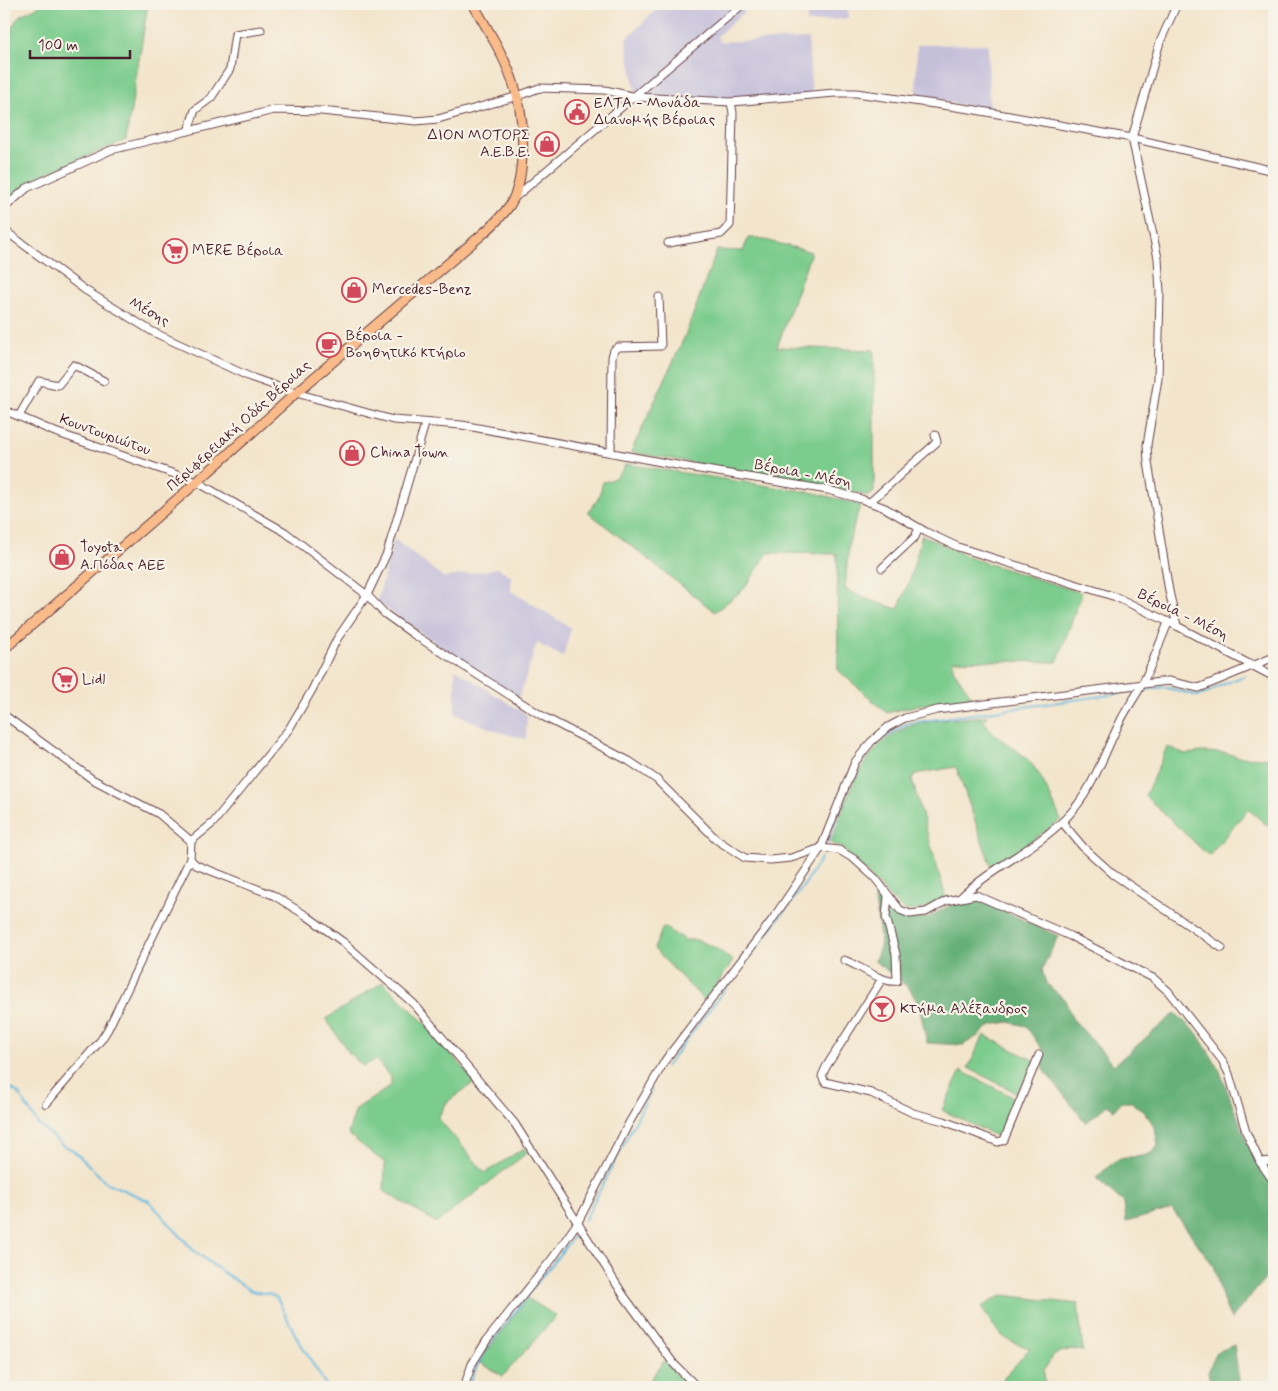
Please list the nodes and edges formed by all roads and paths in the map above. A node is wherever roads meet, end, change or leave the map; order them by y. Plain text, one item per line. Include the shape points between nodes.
1 (473, 4) edge
2 (743, 4) edge
3 (1177, 4) edge
4 (261, 30) dead end
5 (518, 96) junction
6 (636, 97) junction
7 (731, 102) junction
8 (188, 131) junction
9 (1132, 138) junction
10 (1274, 171) edge
11 (513, 200) junction
12 (4, 208) edge
13 (4, 230) edge
14 (668, 243) dead end
15 (659, 296) dead end
16 (104, 381) dead end
17 (296, 393) junction
18 (4, 410) edge
19 (19, 416) junction
20 (425, 424) junction
21 (935, 435) dead end
22 (611, 452) junction
23 (197, 482) junction
24 (870, 502) junction
25 (919, 528) junction
26 (882, 568) dead end
27 (367, 595) junction
28 (1168, 623) junction
29 (1177, 626) junction
30 (4, 649) edge
31 (1274, 657) edge
32 (1255, 665) junction
33 (1274, 677) edge
34 (1142, 685) junction
35 (4, 715) edge
36 (1062, 822) junction
37 (191, 840) junction
38 (822, 848) junction
39 (190, 859) junction
40 (888, 896) junction
41 (962, 896) junction
42 (1222, 948) dead end
43 (844, 960) dead end
44 (882, 979) junction
45 (1039, 1055) dead end
46 (46, 1104) dead end
47 (1274, 1161) edge
48 (1260, 1162) junction
49 (1274, 1182) edge
50 (578, 1222) junction
51 (464, 1387) edge
52 (696, 1387) edge

1 - 5 main road, Περιφερειακή Οδός Βέροιας via 502,54
2 - 6 street
3 - 9 street via 1160,42
4 - 8 street via 235,34 230,69 211,98 195,110
5 - 6 street via 539,88 605,90
5 - 8 street via 438,119 416,121 321,111 274,110
5 - 11 main road, Περιφερειακή Οδός Βέροιας via 523,147 519,183
6 - 7 street
6 - 11 street
7 - 9 street via 856,93 970,109
7 - 14 street via 728,230 706,238
8 - 12 street via 111,150 27,188
9 - 10 street
9 - 29 street via 1158,258 1161,346 1147,445
11 - 17 main road, Περιφερειακή Οδός Βέροιας via 498,220 478,238
13 - 17 street, Μέσης via 85,290 153,332 250,377
15 - 22 street via 661,346 618,346 614,350
16 - 19 street via 74,365 58,385 39,381
17 - 20 street, Βέροια - Μέση via 393,420
17 - 23 main road, Περιφερειακή Οδός Βέροιας
18 - 19 street, Κουντουριώτου
19 - 23 street, Κουντουριώτου
20 - 22 street, Βέροια - Μέση via 462,425
20 - 27 street via 387,553
21 - 24 street via 937,442
22 - 24 street, Βέροια - Μέση via 828,490
23 - 27 street, Κουντουριώτου via 285,532
23 - 30 main road, Περιφερειακή Οδός Βέροιας
24 - 25 street, Βέροια - Μέση
25 - 26 street via 915,537
25 - 28 street, Βέροια - Μέση via 958,548 1116,597
27 - 37 street via 337,639 289,729 213,822
27 - 38 street, Κουντουριώτου via 398,625 522,703 650,774 730,850 745,858 770,860 791,858
28 - 29 street, Βέροια - Μέση
28 - 34 street
29 - 32 street, Βέροια - Μέση
31 - 32 street
32 - 33 street, Βέροια - Μέση
32 - 34 street via 1199,688 1168,682
34 - 36 street via 1120,721 1093,783
34 - 38 street via 937,710 905,718 888,727 855,762
35 - 37 street via 92,779 158,814
36 - 41 street
36 - 42 street via 1083,847 1113,874
37 - 39 street
38 - 40 street via 839,850 854,859 875,878
38 - 50 street via 772,920 666,1059
39 - 46 street via 108,1029
39 - 50 street via 196,865 273,895 307,916 385,976 430,1022 516,1124
40 - 41 street via 900,910 910,914 926,912
40 - 44 street via 886,917 896,954 898,978 891,982
41 - 48 street via 976,895 1070,936 1153,978 1168,991 1222,1060 1246,1132
43 - 44 street
44 - 45 street via 826,1068 822,1076 825,1082 871,1093 913,1113 998,1142 1004,1140
47 - 48 street
48 - 49 street
50 - 51 street via 487,1340 472,1364
50 - 52 street via 624,1296 674,1364

